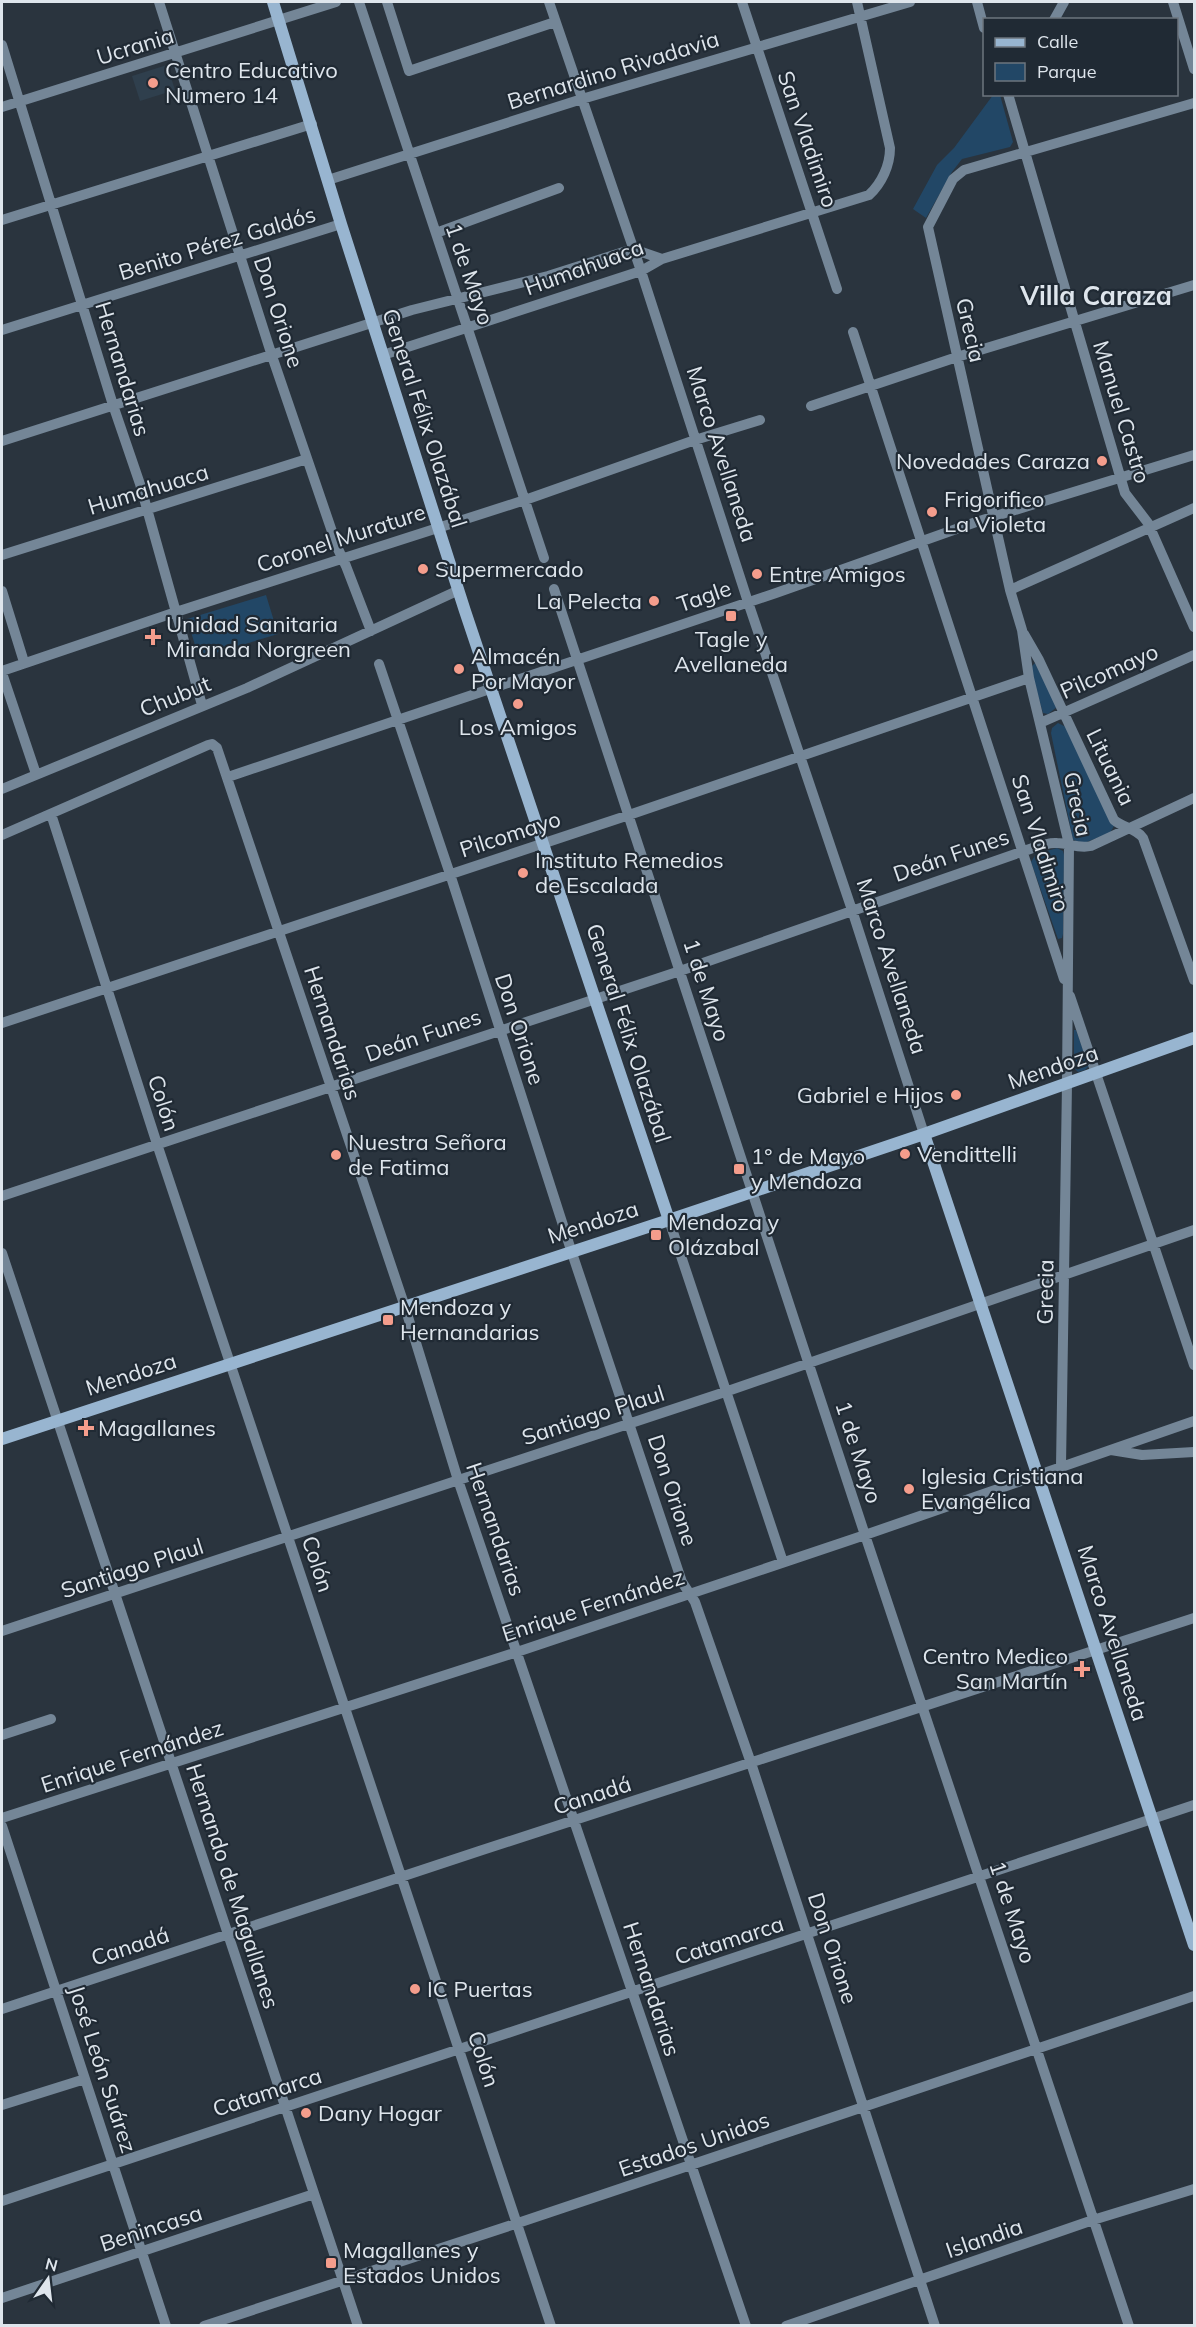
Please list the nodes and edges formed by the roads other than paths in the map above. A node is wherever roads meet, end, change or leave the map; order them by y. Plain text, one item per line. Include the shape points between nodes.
1 (159, 2) edge
2 (273, 2) edge
3 (336, 2) edge
4 (359, 2) edge
5 (387, 2) edge
6 (549, 2) edge
7 (742, 2) edge
8 (857, 2) edge
9 (910, 2) edge
10 (977, 2) edge
11 (1064, 2) edge
12 (1173, 2) edge
13 (861, 16) junction
14 (1055, 18) edge
15 (279, 20) junction
16 (555, 22) junction
17 (983, 24) edge
18 (2, 45) edge
19 (756, 47) junction
20 (176, 53) junction
21 (1194, 69) edge
22 (1009, 96) edge
23 (582, 99) junction
24 (20, 102) junction
25 (1194, 102) edge
26 (2, 107) edge
27 (312, 124) junction
28 (1023, 152) junction
29 (411, 155) junction
30 (208, 156) junction
31 (328, 180) junction
32 (559, 188) dead end
33 (51, 204) junction
34 (813, 214) junction
35 (2, 220) edge
36 (341, 225) junction
37 (436, 233) junction
38 (633, 249) junction
39 (240, 257) junction
40 (662, 259) junction
41 (641, 271) junction
42 (1194, 285) edge
43 (837, 289) dead end
44 (457, 299) junction
45 (83, 305) junction
46 (1074, 322) junction
47 (372, 323) junction
48 (468, 328) junction
49 (2, 330) edge
50 (853, 332) dead end
51 (383, 355) junction
52 (272, 356) junction
53 (957, 357) junction
54 (870, 386) junction
55 (113, 405) junction
56 (811, 406) dead end
57 (760, 420) dead end
58 (695, 440) junction
59 (2, 441) edge
60 (1194, 455) edge
61 (307, 459) junction
62 (1120, 477) junction
63 (525, 500) junction
64 (1194, 508) edge
65 (147, 510) junction
66 (994, 516) junction
67 (439, 527) junction
68 (1151, 529) junction
69 (921, 543) junction
70 (2, 555) edge
71 (343, 558) junction
72 (544, 558) dead end
73 (554, 589) dead end
74 (459, 590) junction
75 (1011, 590) junction
76 (2, 591) edge
77 (748, 602) junction
78 (176, 612) junction
79 (1194, 627) edge
80 (1022, 630) junction
81 (371, 631) junction
82 (1194, 655) edge
83 (577, 660) junction
84 (24, 662) junction
85 (379, 664) dead end
86 (2, 672) edge
87 (1029, 678) junction
88 (492, 688) junction
89 (973, 698) junction
90 (202, 705) junction
91 (1064, 713) junction
92 (398, 720) junction
93 (1040, 723) junction
94 (801, 757) junction
95 (36, 774) junction
96 (228, 777) junction
97 (2, 789) edge
98 (1194, 798) edge
99 (51, 814) junction
100 (629, 815) junction
101 (1128, 829) junction
102 (2, 835) edge
103 (544, 843) junction
104 (1069, 844) junction
105 (1024, 851) junction
106 (450, 874) junction
107 (852, 910) junction
108 (279, 932) junction
109 (680, 971) junction
110 (1194, 980) edge
111 (107, 988) junction
112 (1067, 989) junction
113 (595, 999) junction
114 (2, 1023) edge
115 (500, 1030) junction
116 (1194, 1038) edge
117 (1098, 1074) junction
118 (1067, 1084) junction
119 (330, 1087) junction
120 (924, 1134) junction
121 (157, 1144) junction
122 (753, 1191) junction
123 (2, 1196) edge
124 (669, 1220) junction
125 (1194, 1230) edge
126 (1153, 1245) junction
127 (571, 1250) junction
128 (2, 1253) edge
129 (1065, 1274) junction
130 (983, 1305) junction
131 (405, 1307) junction
132 (809, 1363) junction
133 (232, 1364) junction
134 (1194, 1365) edge
135 (725, 1392) junction
136 (57, 1420) junction
137 (1194, 1421) edge
138 (631, 1424) junction
139 (2, 1438) edge
140 (1108, 1450) junction
141 (1194, 1452) edge
142 (1061, 1466) junction
143 (1039, 1475) junction
144 (458, 1480) junction
145 (865, 1535) junction
146 (289, 1537) junction
147 (783, 1562) junction
148 (115, 1594) junction
149 (690, 1594) junction
150 (1194, 1618) edge
151 (2, 1631) edge
152 (1097, 1649) junction
153 (517, 1652) junction
154 (923, 1704) junction
155 (344, 1708) junction
156 (51, 1719) dead end
157 (2, 1735) edge
158 (751, 1763) junction
159 (172, 1764) junction
160 (1194, 1805) edge
161 (2, 1818) edge
162 (1152, 1818) junction
163 (576, 1820) junction
164 (2, 1826) edge
165 (980, 1875) junction
166 (402, 1878) junction
167 (228, 1935) junction
168 (808, 1935) junction
169 (1194, 1945) edge
170 (56, 1991) junction
171 (633, 1993) junction
172 (1194, 1996) edge
173 (2, 2008) edge
174 (460, 2049) junction
175 (1038, 2049) junction
176 (85, 2079) junction
177 (2, 2105) edge
178 (285, 2106) junction
179 (864, 2107) junction
180 (114, 2164) junction
181 (691, 2165) junction
182 (1194, 2189) edge
183 (314, 2194) junction
184 (2, 2201) edge
185 (1093, 2220) junction
186 (518, 2223) junction
187 (143, 2252) junction
188 (342, 2279) junction
189 (920, 2280) junction
190 (2, 2298) edge
191 (166, 2325) edge
192 (204, 2325) edge
193 (358, 2325) edge
194 (551, 2325) edge
195 (746, 2325) edge
196 (786, 2325) edge
197 (935, 2325) edge
198 (1129, 2325) edge

1 - 20 street, Don Orione
2 - 15 street, General Félix Olazábal
3 - 15 street, Ucrania
4 - 29 street, 1 de Mayo
5 - 16 street via 409,71
6 - 16 street, Marco Avellaneda
7 - 19 street, San Vladimiro
8 - 13 street
9 - 13 street, Bernardino Rivadavia
10 - 17 street
11 - 14 street
12 - 21 street
13 - 19 street, Bernardino Rivadavia
13 - 34 street, Humahuaca via 890,148 888,166 869,195
15 - 20 street, Ucrania
15 - 27 street, General Félix Olazábal
16 - 23 street, Marco Avellaneda
18 - 24 street, Hernandarias
19 - 23 street, Bernardino Rivadavia
19 - 34 street, San Vladimiro
20 - 24 street, Ucrania
20 - 30 street, Don Orione
22 - 28 street, Manuel Castro
23 - 29 street, Bernardino Rivadavia
23 - 38 street, Marco Avellaneda
24 - 26 street, Ucrania
24 - 33 street, Hernandarias
25 - 28 street
27 - 30 street
27 - 31 street, General Félix Olazábal
28 - 46 street, Manuel Castro
28 - 53 street, Grecia via 960,173 928,227
29 - 31 street, Bernardino Rivadavia
29 - 37 street, 1 de Mayo
30 - 33 street
30 - 39 street, Don Orione
31 - 36 street, General Félix Olazábal
32 - 37 street
33 - 35 street
33 - 45 street, Hernandarias
34 - 40 street, Humahuaca
34 - 43 street, San Vladimiro
36 - 39 street, Benito Pérez Galdós
36 - 47 street, General Félix Olazábal
37 - 44 street, 1 de Mayo
38 - 40 street, Humahuaca
38 - 41 street, Marco Avellaneda
38 - 44 street, Humahuaca
39 - 45 street, Benito Pérez Galdós
39 - 52 street, Don Orione
40 - 41 street, Humahuaca
41 - 48 street, Humahuaca
41 - 58 street, Marco Avellaneda
42 - 46 street
44 - 47 street, Humahuaca
44 - 48 street, 1 de Mayo
45 - 49 street, Benito Pérez Galdós
45 - 55 street, Hernandarias
46 - 53 street
46 - 62 street, Manuel Castro
47 - 51 street, General Félix Olazábal
47 - 52 street
48 - 51 street, Humahuaca
48 - 63 street, 1 de Mayo
50 - 54 street, San Vladimiro
51 - 67 street, General Félix Olazábal
52 - 55 street
52 - 61 street, Don Orione
53 - 54 street
53 - 66 street, Grecia
54 - 56 street
54 - 69 street, San Vladimiro
55 - 59 street
55 - 65 street, Hernandarias
57 - 58 street, Coronel Murature
58 - 63 street, Coronel Murature
58 - 77 street, Marco Avellaneda
60 - 62 street, Tagle
61 - 65 street, Humahuaca
61 - 71 street, Don Orione
62 - 66 street, Tagle
62 - 68 street, Manuel Castro via 1130,502
63 - 67 street, Coronel Murature
63 - 72 street, 1 de Mayo
64 - 68 street
65 - 70 street, Humahuaca
65 - 78 street, Hernandarias
66 - 69 street, Tagle
66 - 75 street, Grecia
67 - 71 street, Coronel Murature
67 - 74 street, General Félix Olazábal
68 - 75 street
68 - 79 street, Manuel Castro
69 - 77 street, Tagle
69 - 89 street, San Vladimiro
71 - 78 street, Coronel Murature
71 - 81 street, Don Orione
73 - 83 street, 1 de Mayo
74 - 81 street, Chubut
74 - 88 street, General Félix Olazábal
75 - 80 street, Grecia
76 - 84 street
77 - 83 street, Tagle
77 - 94 street, Marco Avellaneda
78 - 84 street, Coronel Murature
78 - 90 street, Hernandarias
80 - 87 street, Grecia
80 - 91 street, Lituania
81 - 90 street, Chubut
82 - 91 street, Pilcomayo
83 - 88 street, Tagle
83 - 100 street, 1 de Mayo
84 - 86 street, Coronel Murature
85 - 92 street, Don Orione
86 - 95 street
87 - 89 street, Pilcomayo
87 - 93 street, Grecia
88 - 92 street, Tagle
88 - 103 street, General Félix Olazábal
89 - 94 street, Pilcomayo
89 - 105 street, San Vladimiro
90 - 95 street, Chubut
91 - 93 street, Pilcomayo
91 - 101 street, Lituania via 1114,820
92 - 96 street, Tagle
92 - 106 street, Don Orione
93 - 104 street, Grecia
94 - 100 street, Pilcomayo
94 - 107 street, Marco Avellaneda
95 - 97 street, Chubut
96 - 99 street, Hernandarias via 218,748 212,744
96 - 108 street, Hernandarias
98 - 101 street, Deán Funes
99 - 102 street
99 - 111 street, Colón
100 - 103 street, Pilcomayo
100 - 109 street, 1 de Mayo
101 - 104 street, Deán Funes via 1090,846 1078,848
101 - 110 street, Lituania via 1143,838
103 - 106 street, Pilcomayo
103 - 113 street, General Félix Olazábal
104 - 105 street, Deán Funes via 1050,843
104 - 112 street, Grecia
105 - 107 street, Deán Funes
105 - 112 street, San Vladimiro
106 - 108 street, Pilcomayo
106 - 115 street, Don Orione
107 - 109 street, Deán Funes
107 - 120 street, Marco Avellaneda
108 - 111 street, Pilcomayo
108 - 119 street, Hernandarias
109 - 113 street, Deán Funes
109 - 122 street, 1 de Mayo
111 - 114 street, Pilcomayo
111 - 121 street, Colón
112 - 117 street, San Vladimiro
112 - 118 street, Grecia
113 - 115 street, Deán Funes
113 - 124 street, General Félix Olazábal
115 - 119 street, Deán Funes
115 - 127 street, Don Orione
116 - 117 street, Mendoza
117 - 118 street, Mendoza
117 - 126 street, San Vladimiro
118 - 120 street, Mendoza
118 - 129 street, Grecia
119 - 121 street, Deán Funes
119 - 131 street, Hernandarias
120 - 122 street, Mendoza
120 - 130 street, Marco Avellaneda
121 - 123 street, Deán Funes
121 - 133 street, Colón
122 - 124 street, Mendoza
122 - 132 street, 1 de Mayo
124 - 127 street, Mendoza
124 - 135 street, General Félix Olazábal
125 - 126 street, Santiago Plaul
126 - 129 street, Santiago Plaul
126 - 134 street, San Vladimiro
127 - 131 street, Mendoza
127 - 138 street, Don Orione
128 - 136 street, Hernando de Magallanes
129 - 130 street, Santiago Plaul
129 - 142 street, Grecia
130 - 132 street, Santiago Plaul
130 - 143 street, Marco Avellaneda
131 - 133 street, Mendoza
131 - 144 street, Hernandarias
132 - 135 street, Santiago Plaul
132 - 145 street, 1 de Mayo
133 - 136 street, Mendoza
133 - 146 street, Colón
135 - 138 street, Santiago Plaul
135 - 147 street, General Félix Olazábal
136 - 139 street, Mendoza
136 - 148 street, Hernando de Magallanes
137 - 140 street, Enrique Fernández
138 - 144 street, Santiago Plaul
138 - 149 street, Don Orione via 682,1582
140 - 141 street via 1142,1455
140 - 142 street, Enrique Fernández
142 - 143 street, Enrique Fernández
143 - 145 street, Enrique Fernández
143 - 152 street, Marco Avellaneda
144 - 146 street, Santiago Plaul
144 - 153 street, Hernandarias
145 - 147 street, Enrique Fernández
145 - 154 street, 1 de Mayo
146 - 148 street, Santiago Plaul
146 - 155 street, Colón
147 - 149 street, Enrique Fernández
148 - 151 street, Santiago Plaul
148 - 159 street, Hernando de Magallanes
149 - 153 street, Enrique Fernández
149 - 158 street, Don Orione
150 - 152 street, Canadá
152 - 154 street, Canadá
152 - 162 street, Marco Avellaneda
153 - 155 street, Enrique Fernández
153 - 163 street, Hernandarias
154 - 158 street, Canadá
154 - 165 street, 1 de Mayo
155 - 159 street, Enrique Fernández
155 - 166 street, Colón
156 - 157 street
158 - 163 street, Canadá
158 - 168 street, Don Orione
159 - 161 street, Enrique Fernández
159 - 167 street, Hernando de Magallanes
160 - 162 street, Catamarca
162 - 165 street, Catamarca
162 - 169 street, Marco Avellaneda
163 - 166 street, Canadá
163 - 171 street, Hernandarias
164 - 170 street, José León Suárez
165 - 168 street, Catamarca
165 - 175 street, 1 de Mayo
166 - 167 street, Canadá
166 - 174 street, Colón
167 - 170 street, Canadá
167 - 178 street, Hernando de Magallanes
168 - 171 street, Catamarca
168 - 179 street, Don Orione
170 - 173 street, Canadá
170 - 176 street, José León Suárez
171 - 174 street, Catamarca
171 - 181 street, Hernandarias
172 - 175 street, Estados Unidos
174 - 178 street, Catamarca
174 - 186 street, Colón
175 - 179 street, Estados Unidos
175 - 185 street, 1 de Mayo
176 - 177 street
176 - 180 street, José León Suárez
178 - 180 street, Catamarca
178 - 183 street, Hernando de Magallanes
179 - 181 street, Estados Unidos
179 - 189 street, Don Orione
180 - 184 street, Catamarca
180 - 187 street, José León Suárez
181 - 186 street, Estados Unidos
181 - 195 street, Hernandarias
182 - 185 street, Islandia
183 - 187 street, Benincasa
183 - 188 street, Hernando de Magallanes
185 - 189 street, Islandia
185 - 198 street, 1 de Mayo
186 - 188 street, Estados Unidos
186 - 194 street, Colón
187 - 190 street, Benincasa
187 - 191 street, José León Suárez
188 - 192 street, Estados Unidos
188 - 193 street, Hernando de Magallanes
189 - 196 street, Islandia
189 - 197 street, Don Orione

